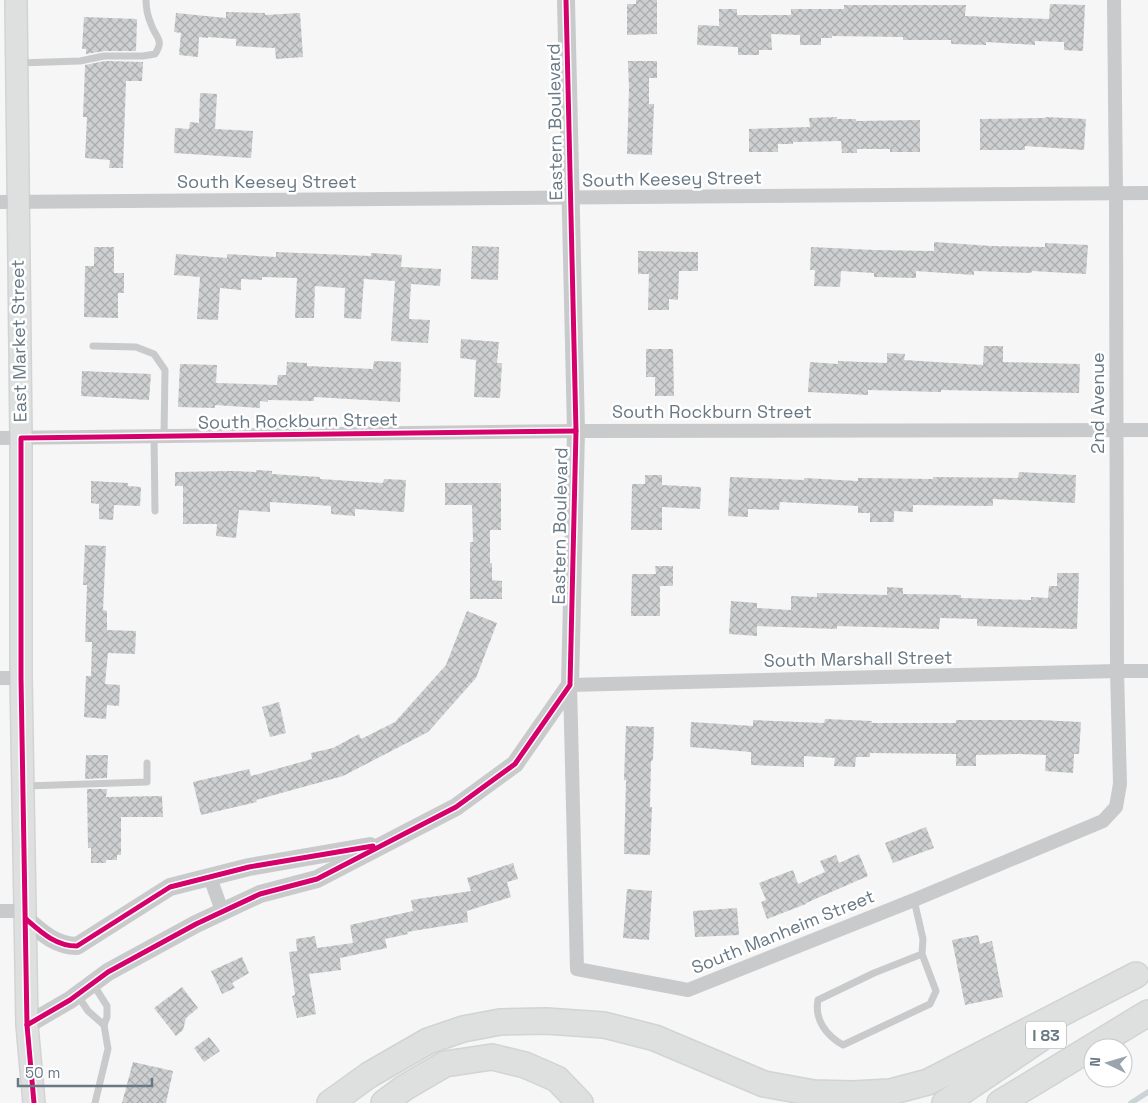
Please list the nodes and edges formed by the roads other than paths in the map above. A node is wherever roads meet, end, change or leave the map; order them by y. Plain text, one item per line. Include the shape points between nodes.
1 (16, 0) edge
2 (146, 0) edge
3 (566, 0) edge
4 (1114, 0) edge
5 (16, 63) junction
6 (1116, 193) junction
7 (1148, 193) edge
8 (571, 199) junction
9 (9, 202) edge
10 (93, 346) dead end
11 (1116, 430) junction
12 (1148, 430) edge
13 (576, 431) junction
14 (159, 436) junction
15 (9, 438) edge
16 (155, 511) dead end
17 (1117, 671) junction
18 (1148, 671) edge
19 (0, 678) edge
20 (21, 678) junction
21 (570, 685) junction
22 (147, 763) dead end
23 (23, 786) junction
24 (1116, 806) joint
25 (386, 844) junction
26 (210, 877) junction
27 (914, 900) junction
28 (0, 911) edge
29 (222, 912) junction
30 (26, 915) junction
31 (922, 954) junction
32 (1142, 971) edge
33 (92, 983) junction
34 (77, 995) junction
35 (1148, 1013) edge
36 (104, 1026) junction
37 (27, 1034) junction
38 (20, 1103) edge
39 (34, 1103) edge
40 (95, 1103) edge
41 (330, 1103) edge
42 (384, 1103) edge
43 (580, 1103) edge
44 (945, 1103) edge
45 (1000, 1103) edge

1 - 5 main road, East Market Street
2 - 5 lane via 151,26 159,38 155,54
3 - 8 street, Eastern Boulevard
4 - 6 street, 2nd Avenue
5 - 9 main road, East Market Street
6 - 7 street, South Keesey Street
6 - 8 street, South Keesey Street
6 - 11 street, 2nd Avenue
8 - 9 street, South Keesey Street
8 - 13 street, Eastern Boulevard
9 - 15 main road, East Market Street
10 - 14 lane via 136,347 154,354 165,370
11 - 12 street, South Rockburn Street
11 - 13 street, South Rockburn Street
11 - 17 street, 2nd Avenue
13 - 14 street, South Rockburn Street
13 - 21 street, Eastern Boulevard
14 - 15 street, South Rockburn Street
14 - 16 lane
15 - 20 main road, East Market Street
17 - 18 street, South Marshall Street
17 - 21 street, South Marshall Street
17 - 24 street, 2nd Avenue via 1120,784
19 - 20 street
20 - 23 main road, East Market Street
21 - 25 street via 515,764 456,807
21 - 27 street, South Manheim Street via 577,969 688,990
22 - 23 lane via 147,782
23 - 30 main road, East Market Street
24 - 27 street, South Manheim Street via 1103,821
25 - 26 street via 249,867
25 - 29 street via 317,879 260,894
26 - 29 street
26 - 30 street via 170,887 78,946 58,943 42,933
27 - 31 lane via 923,940
28 - 30 street
29 - 33 street
30 - 37 main road, East Market Street
31 - 31 lane via 818,1000 819,1021 832,1039 843,1045 930,1004 936,991
32 - 41 highway via 928,1082 890,1092 814,1093 764,1084 655,1038 604,1025 500,1022 428,1040
32 - 44 highway, I 83
33 - 34 street
33 - 36 lane via 106,1006
34 - 36 lane
34 - 37 street
35 - 45 highway, I 83
36 - 40 lane via 108,1049
37 - 38 main road, East Market Street
37 - 39 main road, East Market Street
42 - 43 highway via 445,1064 492,1057 526,1065 557,1079

